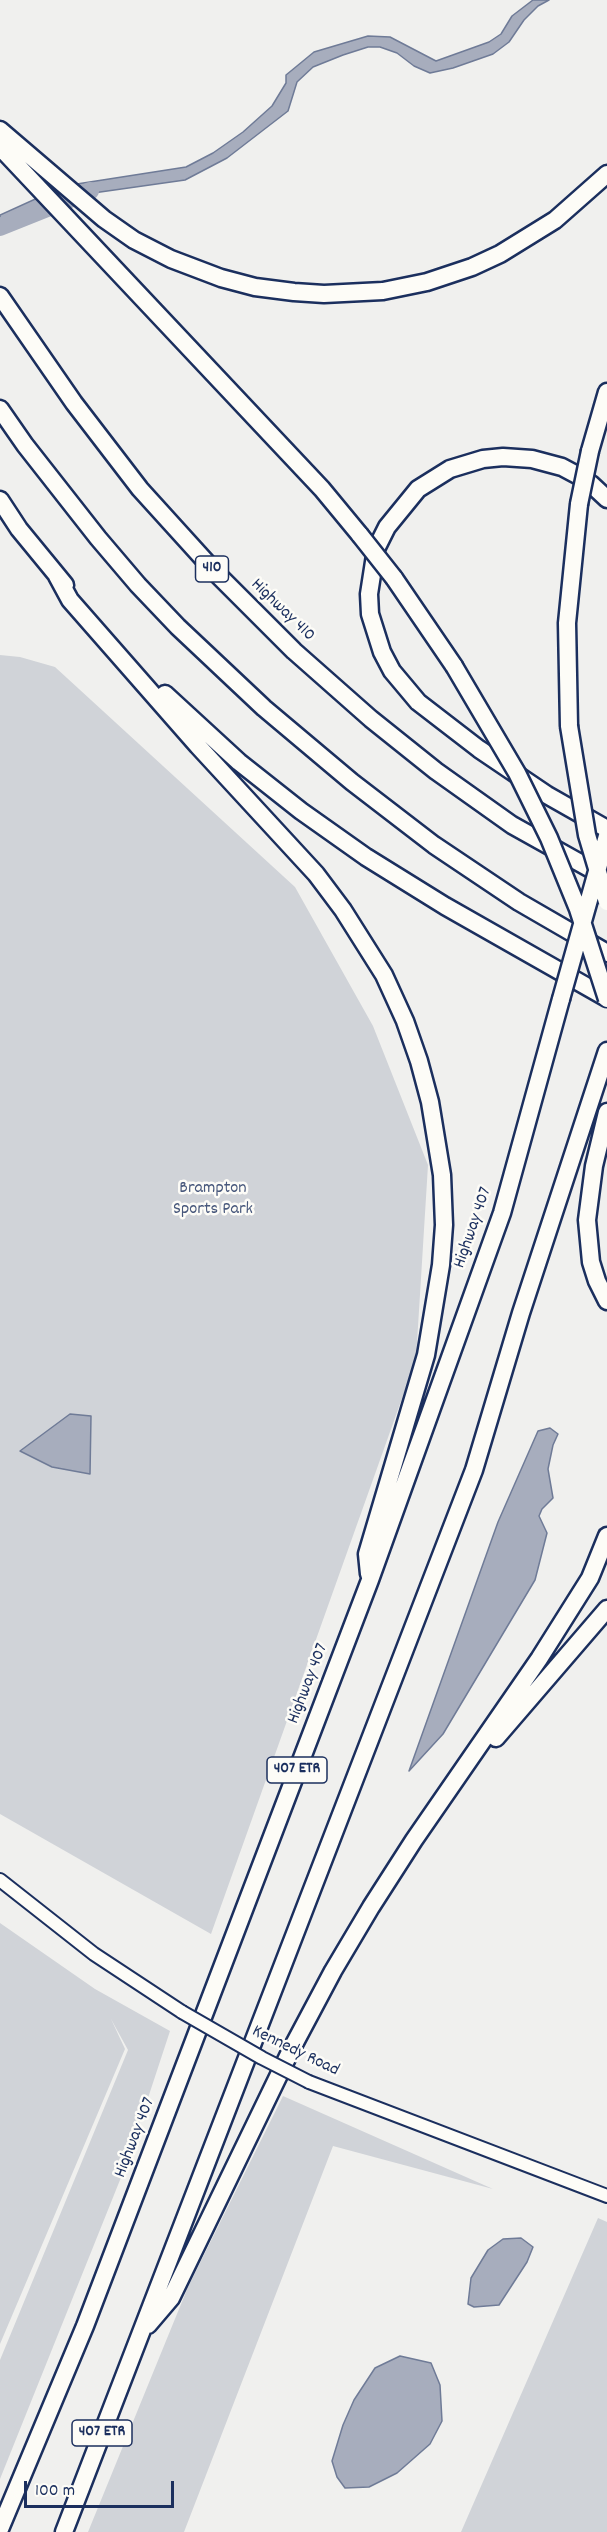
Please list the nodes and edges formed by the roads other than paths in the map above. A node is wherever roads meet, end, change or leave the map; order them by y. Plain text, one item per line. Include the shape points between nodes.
1 (0, 130) edge
2 (0, 147) edge
3 (607, 174) edge
4 (0, 296) edge
5 (607, 392) edge
6 (0, 409) edge
7 (607, 499) edge
8 (0, 500) edge
9 (57, 576) junction
10 (607, 829) edge
11 (607, 836) edge
12 (607, 878) edge
13 (607, 902) edge
14 (607, 953) edge
15 (607, 998) edge
16 (607, 1052) edge
17 (607, 1059) edge
18 (607, 1112) edge
19 (607, 1301) edge
20 (607, 1536) edge
21 (370, 1580) junction
22 (607, 1609) edge
23 (464, 1767) junction
24 (0, 1881) edge
25 (607, 2196) edge
26 (140, 2335) junction
27 (0, 2529) edge
28 (64, 2532) edge

1 - 3 highway via 134,240 221,278 285,291 352,294 427,282 500,254 555,220
2 - 15 highway, bridge via 322,489 394,578 454,666 512,762 578,909
4 - 12 highway, Highway 410 / 410 via 140,489 294,651 436,771 512,825
5 - 13 highway, bridge via 579,504 567,622 568,726 587,835
6 - 14 highway via 104,546 178,627 264,708 434,845 519,902
7 - 10 highway via 562,467 532,459 483,459 450,469 418,489 387,527 376,549 369,594 370,614 382,652 418,702 478,749
8 - 9 highway
9 - 15 highway via 161,691 238,762 301,811 445,906
9 - 21 highway via 70,600 316,874 343,910 384,975 419,1061 442,1175 441,1265 426,1355 367,1554
11 - 21 highway, Highway 407 / 407 ETR, bridge via 502,1213
16 - 17 highway
16 - 26 highway, 407 ETR via 474,1470
18 - 19 highway via 587,1220 591,1262
20 - 23 highway via 590,1578
21 - 27 highway, Highway 407 / 407 ETR via 85,2326
22 - 23 highway via 486,1749
23 - 26 highway via 333,1971 171,2298
24 - 25 main road, Kennedy Road, bridge via 94,1954 262,2058 309,2082
26 - 28 highway, 407 ETR

